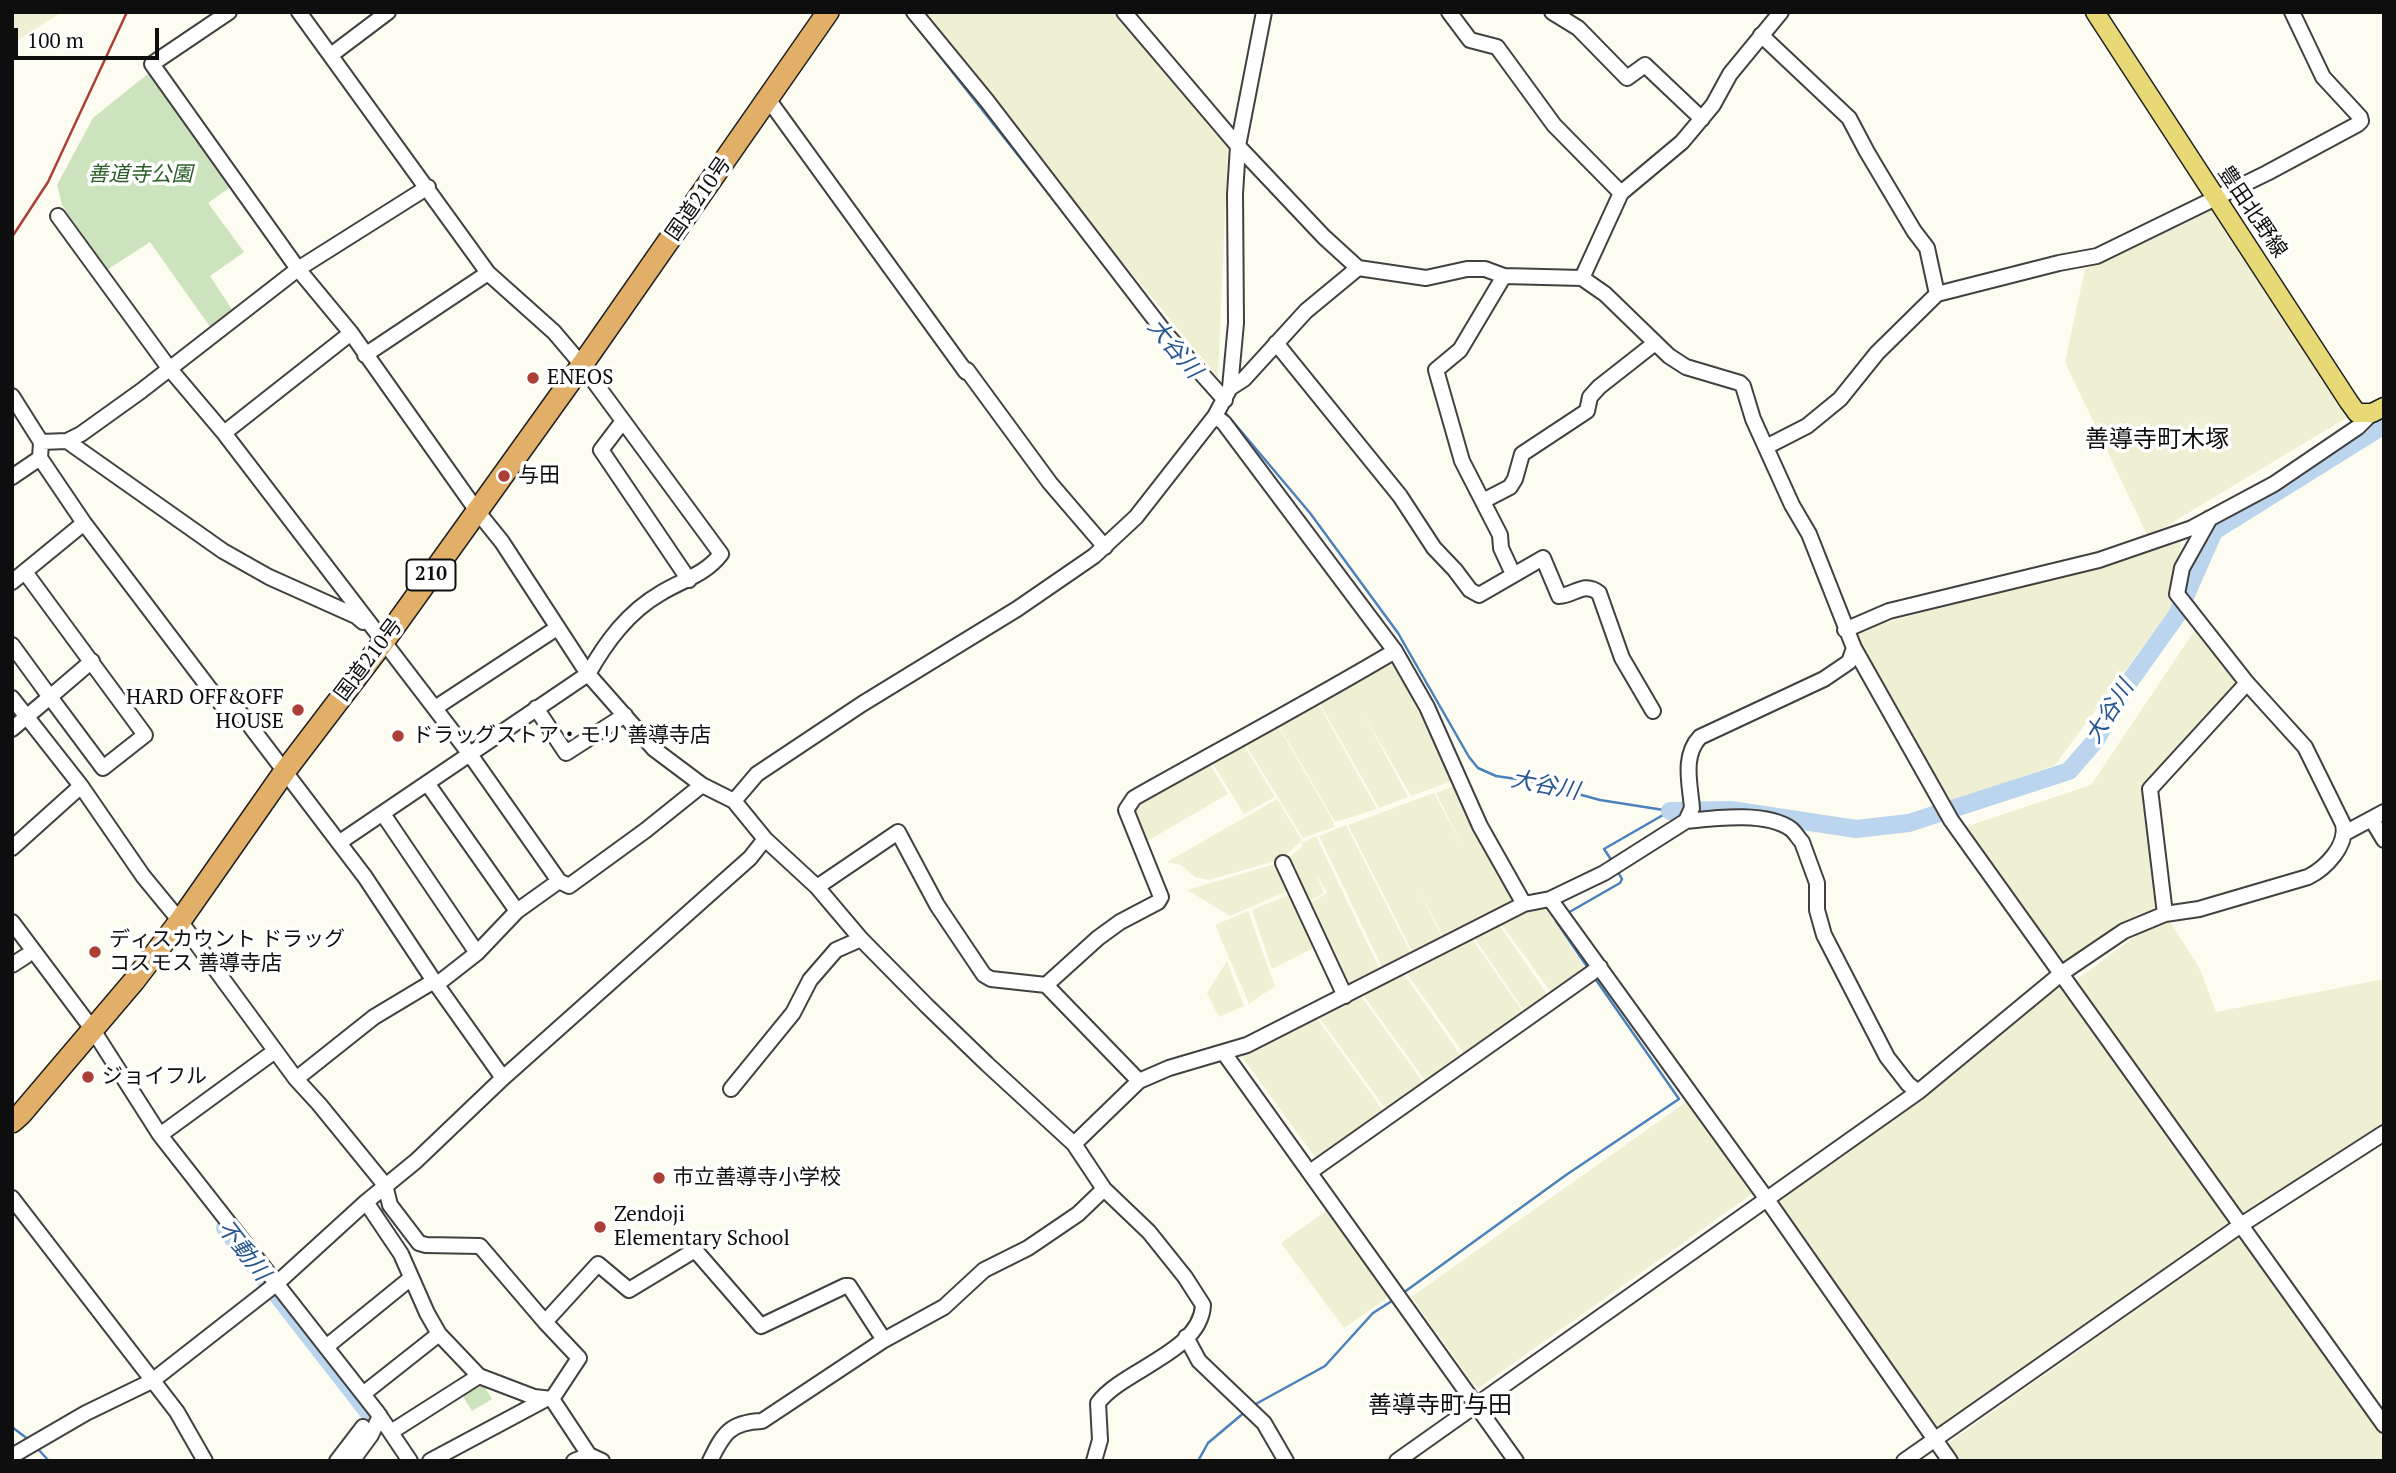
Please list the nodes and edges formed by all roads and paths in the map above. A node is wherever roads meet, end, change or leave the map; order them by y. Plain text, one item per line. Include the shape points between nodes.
1 (229, 12) edge
2 (299, 12) edge
3 (388, 12) edge
4 (828, 12) edge
5 (914, 12) edge
6 (1124, 12) edge
7 (1264, 12) edge
8 (1449, 12) edge
9 (1552, 12) edge
10 (1781, 12) edge
11 (2095, 12) edge
12 (2292, 12) edge
13 (1761, 35) junction
14 (331, 55) junction
15 (768, 99) junction
16 (1702, 119) junction
17 (1238, 146) junction
18 (428, 187) junction
19 (1621, 193) junction
20 (2216, 198) junction
21 (58, 216) dead end
22 (1358, 268) junction
23 (298, 269) junction
24 (488, 273) junction
25 (1504, 276) junction
26 (1583, 278) junction
27 (1937, 294) junction
28 (351, 333) junction
29 (1276, 342) junction
30 (1655, 343) junction
31 (365, 355) junction
32 (582, 365) junction
33 (169, 368) junction
34 (1228, 394) junction
35 (12, 396) edge
36 (2378, 410) edge
37 (1215, 416) junction
38 (623, 421) junction
39 (223, 433) junction
40 (67, 441) junction
41 (41, 442) junction
42 (1766, 447) junction
43 (40, 458) junction
44 (12, 477) edge
45 (1483, 501) junction
46 (477, 511) junction
47 (2210, 518) junction
48 (84, 523) junction
49 (1105, 547) junction
50 (26, 572) junction
51 (1513, 575) junction
52 (690, 580) junction
53 (12, 582) edge
54 (557, 628) junction
55 (1845, 630) junction
56 (384, 641) junction
57 (12, 645) edge
58 (1854, 648) junction
59 (1395, 651) junction
60 (92, 661) junction
61 (588, 674) junction
62 (2247, 683) junction
63 (50, 697) junction
64 (12, 698) edge
65 (435, 708) junction
66 (537, 708) junction
67 (1653, 711) dead end
68 (625, 715) junction
69 (26, 717) junction
70 (12, 729) edge
71 (469, 753) junction
72 (285, 771) junction
73 (427, 783) junction
74 (702, 785) junction
75 (81, 786) junction
76 (734, 801) junction
77 (383, 814) junction
78 (2378, 816) edge
79 (1686, 821) junction
80 (2345, 834) junction
81 (765, 839) junction
82 (2384, 840) edge
83 (340, 842) junction
84 (12, 848) edge
85 (1283, 863) dead end
86 (559, 881) junction
87 (817, 887) junction
88 (1550, 899) junction
89 (1524, 904) junction
90 (517, 911) junction
91 (2165, 914) junction
92 (180, 921) junction
93 (12, 922) edge
94 (861, 939) junction
95 (477, 953) junction
96 (26, 956) dead end
97 (12, 965) edge
98 (1600, 967) junction
99 (2062, 973) junction
100 (435, 983) junction
101 (1046, 985) junction
102 (1345, 996) junction
103 (93, 1030) junction
104 (275, 1051) junction
105 (1224, 1053) junction
106 (503, 1078) junction
107 (296, 1079) junction
108 (1139, 1081) junction
109 (731, 1089) dead end
110 (1919, 1092) junction
111 (12, 1122) edge
112 (2384, 1133) edge
113 (160, 1135) junction
114 (1074, 1144) junction
115 (1310, 1172) junction
116 (385, 1185) junction
117 (1104, 1189) junction
118 (12, 1198) edge
119 (1766, 1198) junction
120 (366, 1202) junction
121 (2241, 1225) junction
122 (411, 1278) junction
123 (273, 1287) junction
124 (545, 1322) junction
125 (439, 1334) junction
126 (1186, 1337) junction
127 (884, 1340) junction
128 (326, 1347) junction
129 (479, 1376) junction
130 (152, 1381) junction
131 (363, 1394) junction
132 (549, 1399) junction
133 (1475, 1406) junction
134 (380, 1416) junction
135 (2384, 1426) edge
136 (363, 1427) dead end
137 (391, 1432) junction
138 (1934, 1439) junction
139 (12, 1456) edge
140 (596, 1458) edge
141 (205, 1461) edge
142 (337, 1461) edge
143 (352, 1461) edge
144 (410, 1461) edge
145 (430, 1461) edge
146 (573, 1461) edge
147 (710, 1461) edge
148 (1094, 1461) edge
149 (1286, 1461) edge
150 (1397, 1461) edge
151 (1516, 1461) edge
152 (1904, 1461) edge
153 (1950, 1461) edge

1 - 23 street via 152,64
2 - 14 street
3 - 14 street
4 - 15 highway, 国道210号 / 210
5 - 34 street via 1166,334
6 - 17 street
7 - 17 street
8 - 19 street via 1470,40 1497,47 1554,125
9 - 16 street via 1578,28 1627,78 1644,65
10 - 13 street
11 - 20 main road, 豊田北野線
12 - 20 street via 2323,77 2361,121
13 - 16 street
13 - 27 street via 1849,118 1927,248
14 - 18 street
15 - 32 highway, 国道210号 / 210
15 - 49 street via 966,372
16 - 19 street
17 - 22 street
17 - 34 street via 1236,323
18 - 23 street
18 - 24 street
19 - 26 street
20 - 27 street via 2097,256
20 - 36 main road, 豊田北野線 via 2357,413
21 - 33 street
22 - 25 street via 1426,278 1466,269
22 - 29 street
23 - 28 street
23 - 33 street
24 - 31 street
24 - 32 street via 554,332
25 - 26 street
25 - 45 street via 1460,350 1436,370 1462,461
26 - 30 street
27 - 42 street via 1877,353 1840,399 1807,426
28 - 31 street
28 - 39 street
29 - 34 street
29 - 51 street via 1470,590 1479,594
30 - 42 street via 1686,367 1740,383
30 - 45 street via 1599,387 1590,397 1587,411 1522,454 1510,487
31 - 46 street
32 - 38 street
32 - 46 highway, 国道210号 / 210
33 - 39 street
33 - 40 street
34 - 37 street
35 - 41 street
36 - 47 street via 2274,484
37 - 49 street via 1136,517
37 - 59 street
38 - 52 street via 601,450
38 - 52 street via 721,554
39 - 56 street
40 - 41 street
40 - 56 street via 223,551 269,578 356,616
41 - 43 street
42 - 55 street via 1809,534
43 - 44 street
43 - 48 street
45 - 51 street
46 - 54 street via 530,581
46 - 56 highway, 国道210号 / 210
47 - 55 street via 2099,561 1889,611
47 - 62 street via 2182,568 2177,594
48 - 50 street
48 - 72 street via 225,709 235,706
49 - 76 street via 1017,609 757,774
50 - 53 street
50 - 60 street
51 - 67 street via 1543,558 1559,596 1585,586 1599,593 1622,658
52 - 61 street via 661,593 630,616
54 - 61 street
54 - 65 street
55 - 58 street
56 - 65 street
56 - 72 highway, 国道210号 / 210
57 - 63 street
58 - 79 street via 1849,662 1824,679 1700,737 1688,760 1692,808
58 - 99 street via 1951,820
59 - 89 street via 1427,707 1480,826
59 - 101 street via 1134,798 1126,810 1161,897 1098,938
60 - 63 street
60 - 63 street via 145,735 103,768
61 - 66 street
61 - 68 street
62 - 80 street via 2305,747
62 - 91 street via 2150,789
63 - 69 street
64 - 69 street
65 - 71 street
66 - 68 street via 566,752
66 - 71 street
68 - 74 street via 654,750
69 - 70 street
69 - 75 street
71 - 73 street
71 - 86 street
72 - 83 street
72 - 92 highway, 国道210号 / 210
73 - 77 street
73 - 90 street
74 - 76 street
74 - 86 street via 569,886
75 - 84 street
75 - 92 street
76 - 81 street
77 - 83 street
77 - 95 street
78 - 80 street
78 - 82 street
79 - 88 street via 1604,873
79 - 110 street via 1749,818 1790,828 1798,837 1817,883 1817,910 1824,935 1887,1057
80 - 91 street via 2319,872 2308,877 2199,909
81 - 87 street
81 - 106 street via 750,858
83 - 100 street
85 - 102 street
86 - 90 street
87 - 94 street
87 - 101 street via 898,832 937,905 984,975
88 - 89 street
88 - 98 street
89 - 102 street
90 - 95 street
91 - 99 street via 2124,931
92 - 103 highway, 国道210号 / 210
92 - 104 street
93 - 103 street
94 - 109 street via 836,950 810,980 793,1013
94 - 114 street
95 - 100 street
96 - 97 street
98 - 115 street
98 - 119 street
99 - 110 street
99 - 121 street
100 - 106 street
100 - 107 street via 374,1017
101 - 108 street
102 - 105 street
103 - 111 highway, 国道210号 / 210
103 - 113 street
104 - 107 street
104 - 113 street
105 - 108 street
105 - 115 street
106 - 116 street
107 - 116 street
108 - 114 street
110 - 119 street
112 - 121 street
113 - 123 street
114 - 117 street
115 - 133 street
116 - 120 street
116 - 124 street via 390,1205 419,1243 480,1246
117 - 126 street via 1149,1232 1203,1305 1199,1322
117 - 127 street via 1078,1214 984,1270 944,1307
118 - 130 street
119 - 133 street
119 - 138 street
120 - 122 street via 401,1254
120 - 123 street
121 - 135 street
121 - 138 street
122 - 125 street
122 - 128 street
123 - 128 street
123 - 130 street
124 - 127 street via 597,1264 629,1290 695,1250 761,1326 849,1286
124 - 132 street via 579,1358
125 - 129 street
125 - 131 street
126 - 148 street via 1170,1353 1115,1385 1098,1403 1100,1440
126 - 149 street via 1199,1361 1264,1423
127 - 147 street via 762,1421 747,1422 723,1435
128 - 131 street
129 - 132 street
129 - 137 street
130 - 139 street
130 - 141 street via 177,1412
131 - 134 street
132 - 140 street
132 - 145 street
133 - 150 street
133 - 151 street
134 - 137 street
134 - 143 street
136 - 142 street
137 - 144 street
138 - 152 street
138 - 153 street
140 - 146 street

